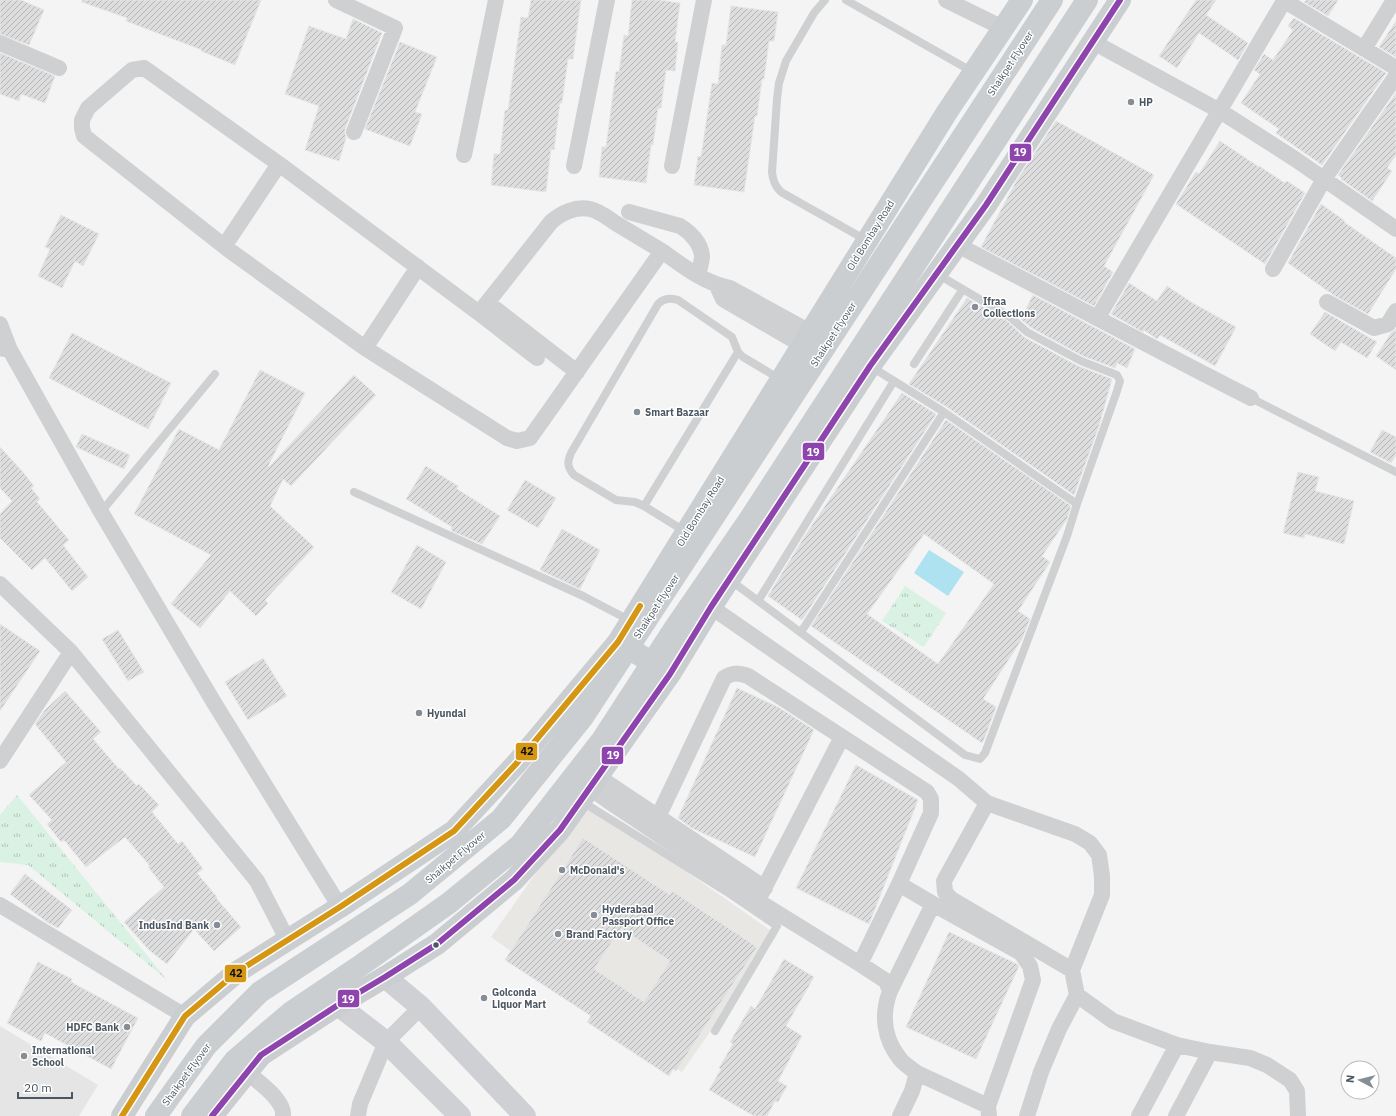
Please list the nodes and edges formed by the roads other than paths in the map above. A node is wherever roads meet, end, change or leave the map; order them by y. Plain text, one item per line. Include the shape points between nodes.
1 (336, 0) edge
2 (496, 0) edge
3 (607, 0) edge
4 (704, 0) edge
5 (825, 0) edge
6 (846, 0) edge
7 (946, 0) edge
8 (1022, 0) edge
9 (1052, 0) edge
10 (1087, 0) edge
11 (1120, 0) edge
12 (1283, 0) edge
13 (1394, 0) edge
14 (1003, 28) junction
15 (1093, 42) junction
16 (0, 43) edge
17 (1364, 49) junction
18 (59, 68) dead end
19 (1396, 68) edge
20 (973, 73) junction
21 (1396, 76) edge
22 (1220, 111) junction
23 (354, 132) dead end
24 (464, 155) dead end
25 (279, 164) junction
26 (574, 166) dead end
27 (672, 166) dead end
28 (1324, 179) junction
29 (629, 212) dead end
30 (1396, 229) edge
31 (229, 239) dead end
32 (867, 240) junction
33 (957, 244) junction
34 (662, 252) junction
35 (418, 267) junction
36 (1273, 269) dead end
37 (936, 274) junction
38 (698, 275) junction
39 (963, 289) junction
40 (1327, 302) dead end
41 (484, 308) junction
42 (1396, 311) edge
43 (1098, 317) junction
44 (0, 324) edge
45 (806, 339) junction
46 (366, 348) junction
47 (5, 349) edge
48 (738, 352) junction
49 (537, 358) dead end
50 (914, 364) dead end
51 (870, 366) junction
52 (576, 372) junction
53 (215, 374) dead end
54 (781, 380) junction
55 (894, 381) junction
56 (1251, 398) joint
57 (944, 412) junction
58 (1396, 472) edge
59 (354, 492) dead end
60 (1077, 504) junction
61 (644, 506) junction
62 (101, 512) junction
63 (686, 532) junction
64 (729, 579) junction
65 (0, 584) edge
66 (758, 601) junction
67 (711, 607) junction
68 (631, 621) junction
69 (801, 632) junction
70 (618, 642) junction
71 (71, 652) junction
72 (670, 674) junction
73 (842, 737) junction
74 (0, 760) edge
75 (589, 788) junction
76 (987, 803) junction
77 (658, 816) junction
78 (899, 884) junction
79 (761, 895) junction
80 (933, 904) junction
81 (0, 905) edge
82 (340, 907) junction
83 (288, 941) junction
84 (860, 964) junction
85 (1072, 970) junction
86 (385, 977) junction
87 (890, 991) junction
88 (1077, 995) junction
89 (338, 1005) junction
90 (421, 1007) junction
91 (185, 1016) junction
92 (715, 1031) dead end
93 (386, 1042) junction
94 (1177, 1045) junction
95 (1210, 1052) junction
96 (247, 1072) junction
97 (917, 1073) junction
98 (988, 1111) edge
99 (122, 1116) edge
100 (156, 1116) edge
101 (192, 1116) edge
102 (212, 1116) edge
103 (283, 1116) edge
104 (358, 1116) edge
105 (460, 1116) edge
106 (525, 1116) edge
107 (900, 1116) edge
108 (1027, 1116) edge
109 (1139, 1116) edge
110 (1176, 1116) edge
111 (1298, 1116) edge

1 - 23 street via 395,28
2 - 24 street
3 - 26 street
4 - 27 street
5 - 32 lane via 814,13 786,61 779,83 772,172 775,186 781,192
6 - 20 lane
7 - 14 street
8 - 14 main road, Old Bombay Road
9 - 100 main road, Shaikpet Flyover, bridge via 574,729 501,819 410,894 260,992 206,1046
10 - 101 main road, bridge via 749,520 602,740 520,845 449,903 290,1013 235,1060
11 - 15 main road
12 - 17 street
12 - 22 street
13 - 17 street
14 - 20 main road, Old Bombay Road
15 - 22 street
15 - 33 main road via 986,206
16 - 18 street
17 - 19 street
20 - 32 main road, Old Bombay Road
21 - 28 street
22 - 28 street
22 - 43 street
25 - 31 street
25 - 35 street
25 - 46 street via 144,68 132,70 88,108 82,120 84,136 229,250
28 - 30 street
28 - 36 street
29 - 38 street via 687,230 696,242 702,257
32 - 45 main road, Old Bombay Road
33 - 37 main road
33 - 43 street
34 - 38 street
34 - 41 street via 590,209 567,212 550,222
34 - 52 street
35 - 41 street
35 - 46 street
37 - 39 lane
37 - 51 main road
38 - 45 street via 717,286 723,299
39 - 50 lane
39 - 60 lane via 1010,316 1027,332 1082,361 1117,375 1120,381 1117,391
40 - 42 street via 1374,328 1388,324
41 - 49 street
41 - 52 street
43 - 56 street via 1150,347
44 - 47 street
45 - 54 main road, Old Bombay Road
46 - 52 street via 507,438 517,441 530,438
47 - 62 street
48 - 54 lane
48 - 61 lane
48 - 61 lane via 732,337 678,300 670,298 658,304 567,462 574,475 616,500 635,502
51 - 55 lane
51 - 64 main road
53 - 62 lane
54 - 63 main road, Old Bombay Road
55 - 57 lane
55 - 66 lane
56 - 58 lane
57 - 60 lane
57 - 69 lane
59 - 68 lane via 583,596
60 - 69 lane via 985,753 980,759 965,755
61 - 63 lane
62 - 82 street via 213,701
63 - 68 main road, Old Bombay Road
64 - 66 lane
64 - 67 main road
65 - 71 street
66 - 69 lane
67 - 72 main road
67 - 76 street via 960,779
68 - 70 main road, Old Bombay Road
70 - 72 main road
70 - 82 main road, Old Bombay Road via 516,764 454,831
71 - 74 street
71 - 83 street via 257,881
72 - 75 main road
73 - 77 street via 748,676 731,674 724,678
73 - 78 street via 927,792 931,799 931,813
73 - 79 street
75 - 77 street
75 - 79 street
75 - 86 main road via 560,830 514,880 437,944
75 - 92 lane via 727,892 777,926
76 - 85 street via 1075,834 1090,843 1099,855 1102,895
76 - 85 street via 944,881 945,892 951,899
77 - 79 street
78 - 80 street
78 - 84 street
79 - 84 street
80 - 87 street
80 - 98 street via 1021,953 1030,966 1033,980
81 - 91 street
82 - 83 main road, Old Bombay Road
83 - 91 main road, Old Bombay Road via 237,972
84 - 87 street via 886,981
85 - 88 street
86 - 89 main road
86 - 90 street
87 - 97 street via 886,1003 885,1030 890,1045 901,1060
88 - 94 street via 1113,1021
88 - 108 street via 1041,1072
89 - 93 street
89 - 96 main road via 261,1055
90 - 93 street
90 - 106 street
91 - 99 main road, Old Bombay Road
93 - 104 street via 360,1104
93 - 105 street
94 - 95 street
94 - 109 street
95 - 110 street
95 - 111 street via 1250,1058 1267,1065 1290,1080 1297,1091
96 - 102 main road
96 - 103 street via 277,1099
97 - 98 street
97 - 107 street via 912,1092

